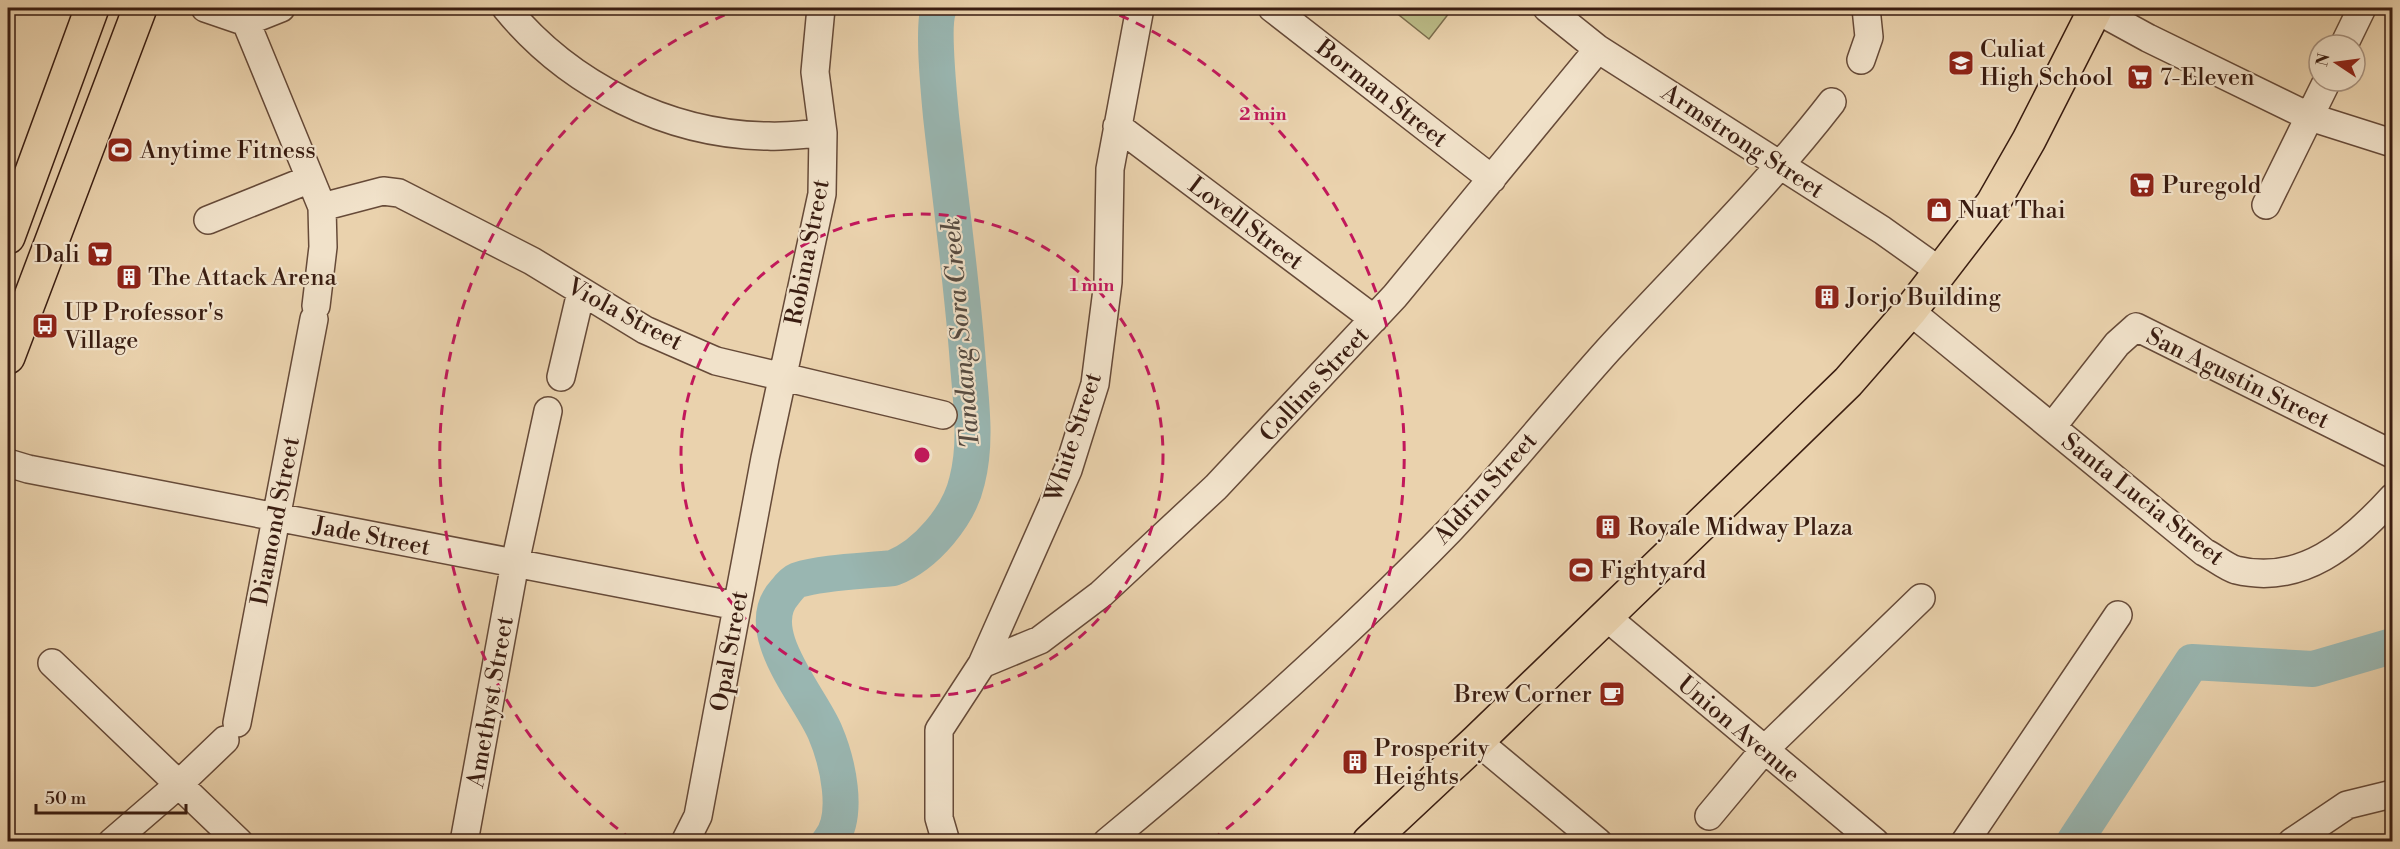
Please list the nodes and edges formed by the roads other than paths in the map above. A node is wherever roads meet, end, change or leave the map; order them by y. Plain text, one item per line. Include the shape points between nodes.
1 (92, 8) edge
2 (140, 8) edge
3 (205, 8) edge
4 (280, 8) edge
5 (506, 8) edge
6 (821, 8) edge
7 (1140, 8) edge
8 (1272, 8) edge
9 (1547, 8) edge
10 (1866, 8) edge
11 (2095, 8) edge
12 (2362, 8) edge
13 (246, 22) junction
14 (2350, 33) edge
15 (1598, 49) junction
16 (1861, 60) dead end
17 (2321, 93) edge
18 (1832, 102) dead end
19 (2310, 117) junction
20 (1117, 126) junction
21 (823, 134) junction
22 (2392, 143) edge
23 (1781, 166) junction
24 (310, 179) junction
25 (1492, 179) junction
26 (2266, 205) dead end
27 (322, 207) junction
28 (208, 220) dead end
29 (8, 237) edge
30 (1941, 272) junction
31 (581, 292) junction
32 (1910, 312) junction
33 (1374, 319) junction
34 (13, 322) edge
35 (8, 357) edge
36 (561, 377) dead end
37 (782, 377) junction
38 (548, 411) dead end
39 (943, 415) dead end
40 (2052, 427) junction
41 (2392, 454) edge
42 (765, 458) joint
43 (8, 463) edge
44 (2392, 498) edge
45 (275, 517) junction
46 (515, 563) junction
47 (1921, 598) dead end
48 (737, 606) junction
49 (1604, 615) junction
50 (2118, 615) dead end
51 (52, 663) dead end
52 (982, 664) junction
53 (1477, 741) junction
54 (1764, 750) junction
55 (178, 785) junction
56 (2392, 794) edge
57 (1709, 816) dead end
58 (112, 842) edge
59 (239, 842) edge
60 (464, 842) edge
61 (686, 842) edge
62 (946, 842) edge
63 (1107, 842) edge
64 (1369, 842) edge
65 (1598, 842) edge
66 (1875, 842) edge
67 (1965, 842) edge
68 (2292, 842) edge

1 - 29 main road
2 - 34 main road
3 - 13 street
4 - 13 street
5 - 21 street via 562,63 609,94 659,116 713,131 768,136
6 - 21 street, Robina Street via 815,72
7 - 20 street, White Street
8 - 25 street, Borman Street
9 - 15 street, Armstrong Street
10 - 16 street via 1869,37
11 - 19 street
11 - 30 main road via 2009,175
12 - 14 street
13 - 24 street, Diamond Street
15 - 23 street, Armstrong Street
15 - 25 street, Collins Street
17 - 19 street
18 - 23 street, Aldrin Street
19 - 22 street
19 - 26 street
20 - 33 street, Lovell Street
20 - 52 street, White Street via 1110,169 1108,282 1095,384 1068,470
21 - 37 street, Robina Street via 822,194
23 - 30 street, Armstrong Street
23 - 63 street, Aldrin Street via 1584,377 1453,527 1381,600 1197,768
24 - 27 street, Diamond Street
24 - 28 street
25 - 33 street, Collins Street
27 - 31 street, Viola Street via 383,191 399,193 531,261
27 - 45 street, Diamond Street via 323,247 315,313
30 - 32 main road
31 - 36 street
31 - 37 street, Viola Street via 645,330 716,361
32 - 40 street, Santa Lucia Street
32 - 49 main road via 1848,382
33 - 52 street, Collins Street via 1216,487 1101,594 1041,640
34 - 35 main road
37 - 39 street, Viola Street
37 - 42 street, Robina Street
38 - 46 street, Amethyst Street
40 - 41 street, San Agustin Street via 2117,344 2136,327
40 - 44 street, Santa Lucia Street via 2204,552 2235,570 2305,568 2361,533
42 - 48 street, Opal Street
43 - 45 street, Jade Street
45 - 46 street, Jade Street
45 - 55 street, Diamond Street via 231,731
46 - 48 street, Jade Street
46 - 60 street, Amethyst Street
47 - 54 street
48 - 61 street, Opal Street via 698,816
49 - 53 main road
49 - 54 street, Union Avenue
50 - 67 street
51 - 55 street
52 - 62 street, White Street via 939,730 939,818
53 - 64 main road
53 - 65 street
54 - 57 street
54 - 66 street, Union Avenue
55 - 58 street
55 - 59 street
56 - 68 street via 2347,805

